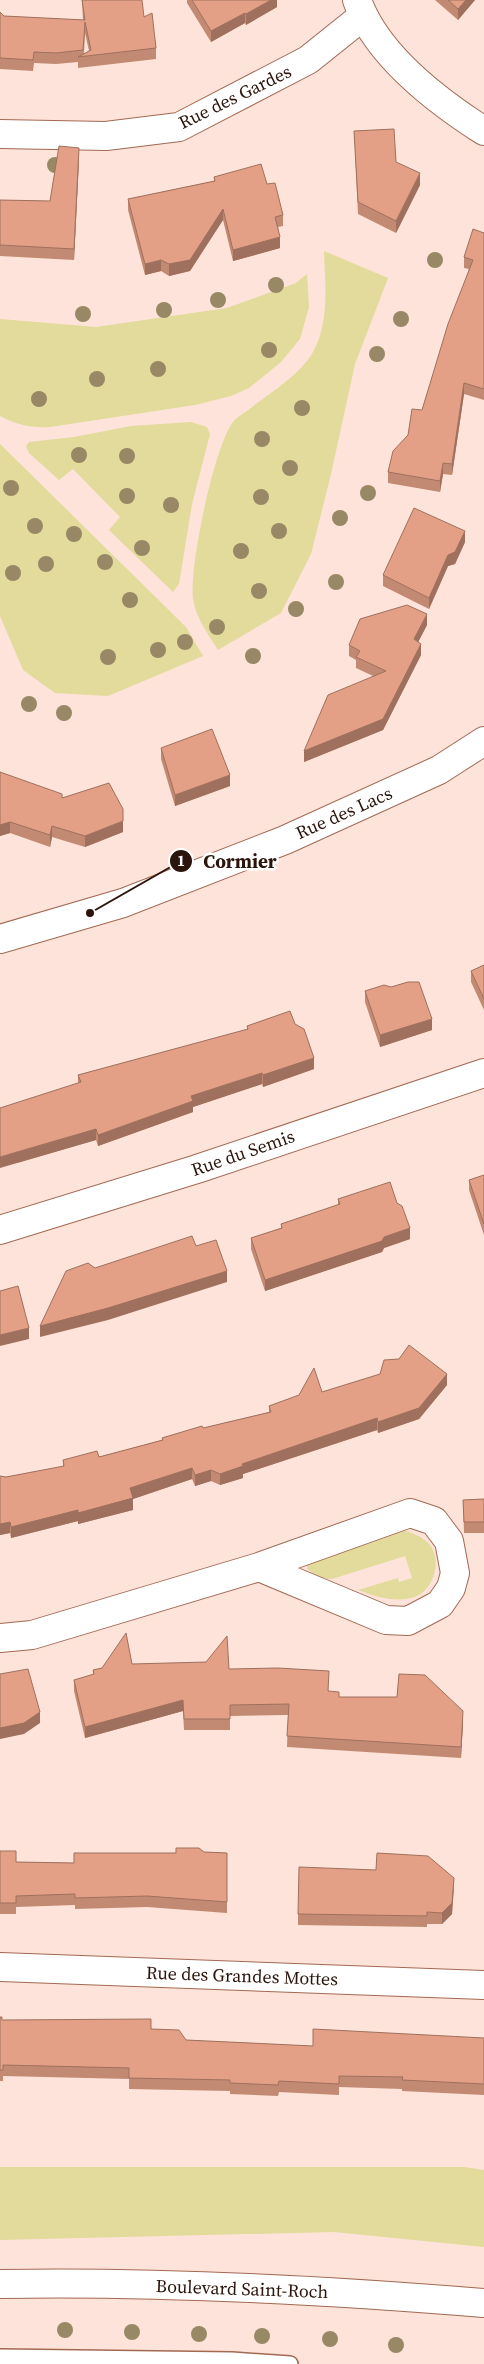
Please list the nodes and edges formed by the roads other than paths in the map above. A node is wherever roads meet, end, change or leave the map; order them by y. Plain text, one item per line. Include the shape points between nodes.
1 (360, 8) edge
2 (484, 131) edge
3 (0, 134) edge
4 (484, 742) edge
5 (0, 939) edge
6 (484, 1073) edge
7 (0, 1230) edge
8 (259, 1567) junction
9 (0, 1638) edge
10 (0, 1967) edge
11 (484, 1985) edge
12 (0, 2284) edge
13 (484, 2303) edge
14 (0, 2357) edge
15 (290, 2364) edge

1 - 2 street, Rue des Gardes via 399,64 455,112
1 - 3 street, Rue des Gardes via 308,60 179,127 106,136
4 - 5 street, Rue des Lacs via 439,770 285,840 123,903
6 - 7 street, Rue du Semis via 197,1169
8 - 8 street via 386,1620 408,1620 440,1604 451,1588 455,1573 448,1541 434,1520 410,1513
8 - 9 street via 32,1635
10 - 11 street, Rue des Grandes Mottes
12 - 13 street, Boulevard Saint-Roch via 242,2287
14 - 15 lane via 232,2360

